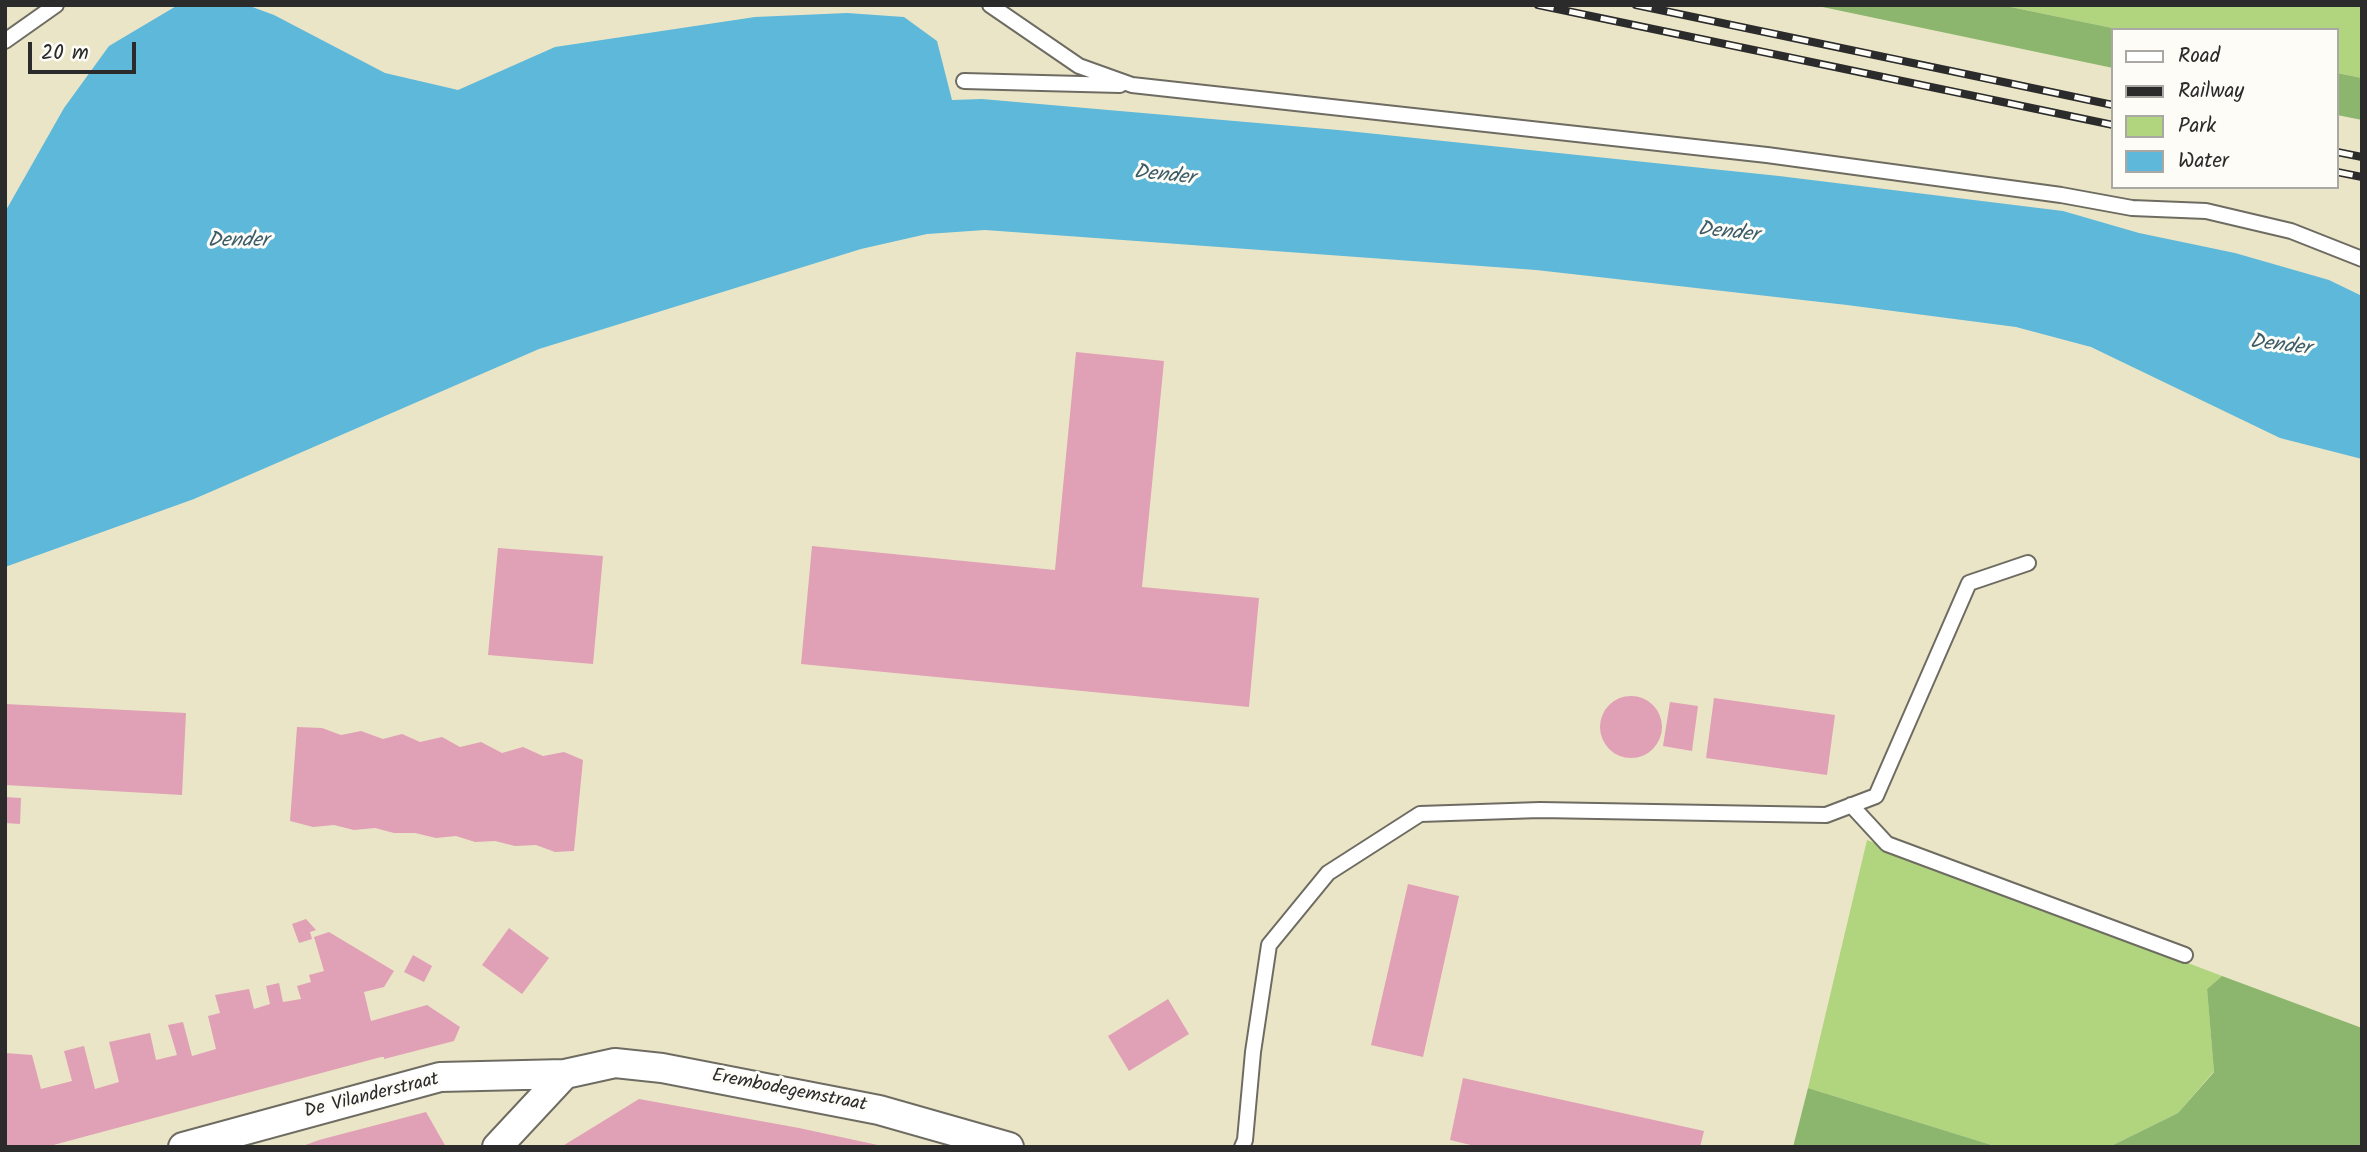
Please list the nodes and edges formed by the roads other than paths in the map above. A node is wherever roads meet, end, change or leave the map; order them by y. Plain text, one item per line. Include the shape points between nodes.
1 (56, 5) edge
2 (990, 5) edge
3 (5, 41) edge
4 (964, 81) dead end
5 (1132, 85) junction
6 (2362, 259) edge
7 (2028, 563) dead end
8 (1851, 805) junction
9 (2185, 956) dead end
10 (565, 1073) junction
11 (183, 1147) edge
12 (496, 1147) edge
13 (1009, 1147) edge
14 (1242, 1147) edge

1 - 3 lane
2 - 5 lane via 1079,66
4 - 5 lane
5 - 6 lane via 1767,155 2133,208 2206,211 2291,231
7 - 8 lane via 1969,583 1876,796
8 - 9 lane via 1887,844
8 - 14 lane via 1826,815 1540,810 1420,814 1328,873 1269,945
10 - 11 street, De Vilanderstraat via 440,1077
10 - 12 street
10 - 13 street, Erembodegemstraat via 615,1063 662,1068 878,1110

